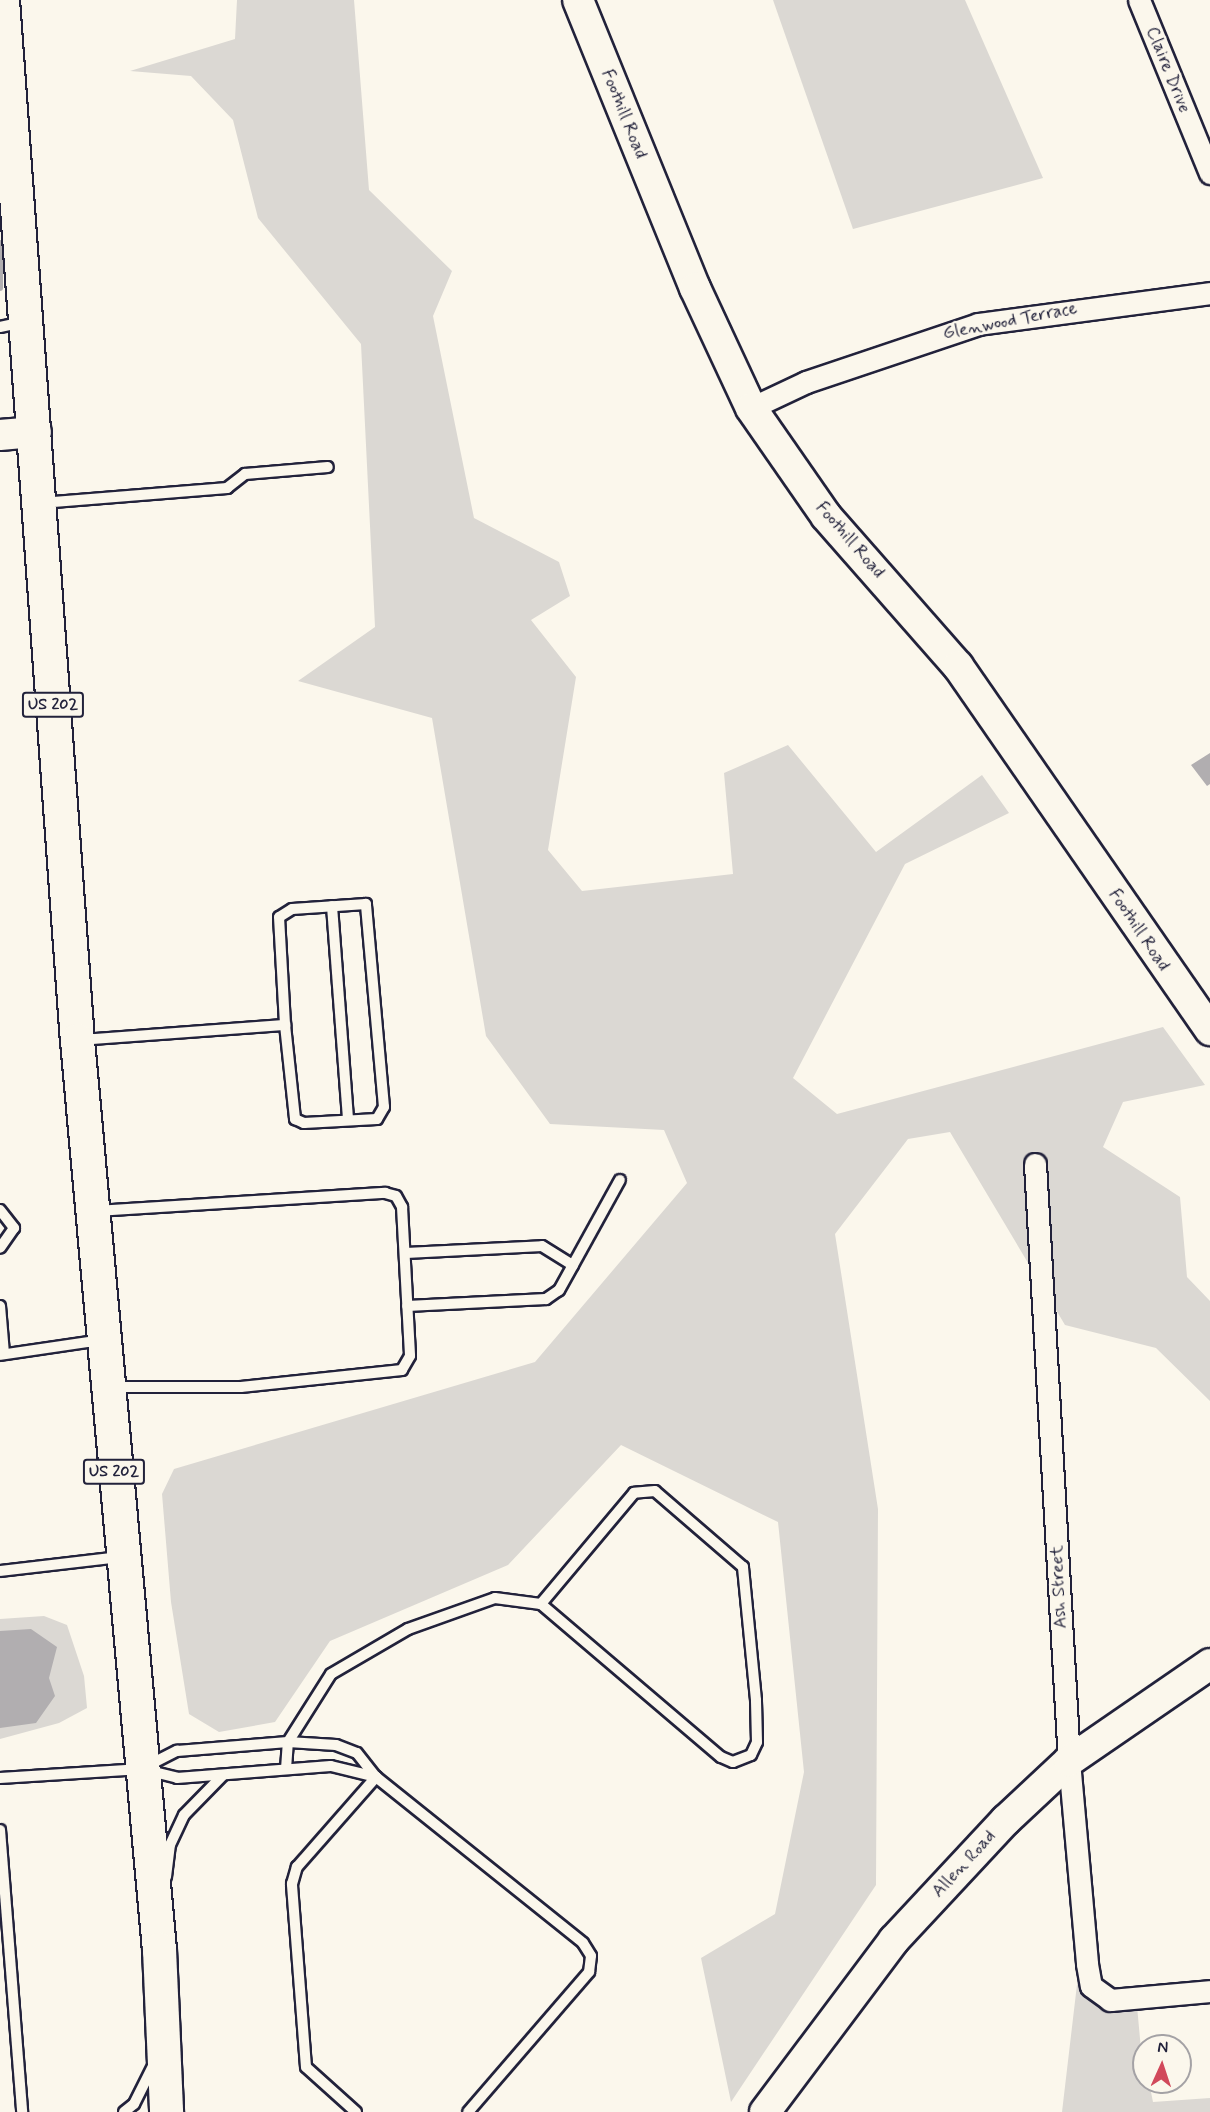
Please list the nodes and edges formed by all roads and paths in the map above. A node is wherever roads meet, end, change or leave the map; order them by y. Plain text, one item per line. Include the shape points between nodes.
1 (2, 0) edge
2 (578, 0) edge
3 (1139, 0) edge
4 (1210, 173) edge
5 (1210, 292) edge
6 (14, 324) edge
7 (751, 408) junction
8 (36, 432) junction
9 (0, 435) edge
10 (328, 467) dead end
11 (40, 503) junction
12 (332, 906) junction
13 (285, 1025) junction
14 (1210, 1030) edge
15 (77, 1040) junction
16 (348, 1119) junction
17 (1035, 1164) dead end
18 (620, 1180) dead end
19 (0, 1210) edge
20 (92, 1212) junction
21 (0, 1248) edge
22 (406, 1253) junction
23 (573, 1265) junction
24 (0, 1306) edge
25 (407, 1306) junction
26 (103, 1339) junction
27 (2, 1354) edge
28 (106, 1388) junction
29 (122, 1556) junction
30 (0, 1571) edge
31 (542, 1604) junction
32 (1210, 1664) edge
33 (288, 1742) junction
34 (1069, 1761) junction
35 (142, 1769) junction
36 (286, 1769) junction
37 (222, 1775) junction
38 (376, 1777) junction
39 (0, 1778) edge
40 (0, 1830) edge
41 (159, 1949) junction
42 (1210, 1991) edge
43 (161, 2050) junction
44 (22, 2112) edge
45 (124, 2112) edge
46 (166, 2112) edge
47 (356, 2112) edge
48 (468, 2112) edge
49 (765, 2112) edge

1 - 6 highway, US 202
2 - 7 street, Foothill Road via 695,288
3 - 4 street, Claire Drive
5 - 7 street, Glenwood Terrace via 978,324 806,382
6 - 8 highway, US 202
7 - 14 street, Foothill Road via 826,516 958,666
8 - 9 street
8 - 11 highway, US 202
10 - 11 lane via 245,474 227,488
11 - 15 highway, US 202
12 - 13 lane via 287,910 279,917
12 - 16 lane
12 - 16 lane via 360,903 369,911 384,1107 377,1119
13 - 15 lane
13 - 16 lane via 295,1119
15 - 20 highway, US 202
17 - 34 street, Ash Street
18 - 23 lane
19 - 21 lane via 14,1228 9,1242
20 - 22 lane via 391,1193 401,1202
20 - 26 highway, US 202
22 - 23 lane via 542,1246
22 - 25 lane
23 - 25 lane via 559,1290 546,1299
24 - 27 lane
25 - 28 lane via 410,1356 397,1372 241,1387
26 - 27 lane
26 - 28 highway, US 202
28 - 29 highway, US 202
29 - 30 lane
29 - 35 highway, US 202
31 - 31 lane via 634,1493 655,1491 743,1567 756,1700 757,1742 751,1755 733,1762 721,1757
31 - 33 lane via 495,1598 468,1604 358,1655 331,1674
32 - 34 street, Allen Road
33 - 35 lane via 177,1751
33 - 36 lane
33 - 38 lane via 336,1744 357,1753
34 - 42 street, Ash Street via 1091,1986 1110,2000
34 - 49 street, Allen Road via 1006,1820 894,1940
35 - 37 lane via 177,1778
35 - 39 lane
35 - 41 highway, US 202
36 - 37 lane
36 - 38 lane via 331,1766
37 - 41 lane via 184,1815 170,1845
38 - 47 lane via 297,1867 292,1884 306,2067
38 - 48 lane via 583,1943 591,1956 589,1972
40 - 44 lane
41 - 43 highway, US 202
43 - 45 lane via 134,2104
43 - 46 highway, US 202

